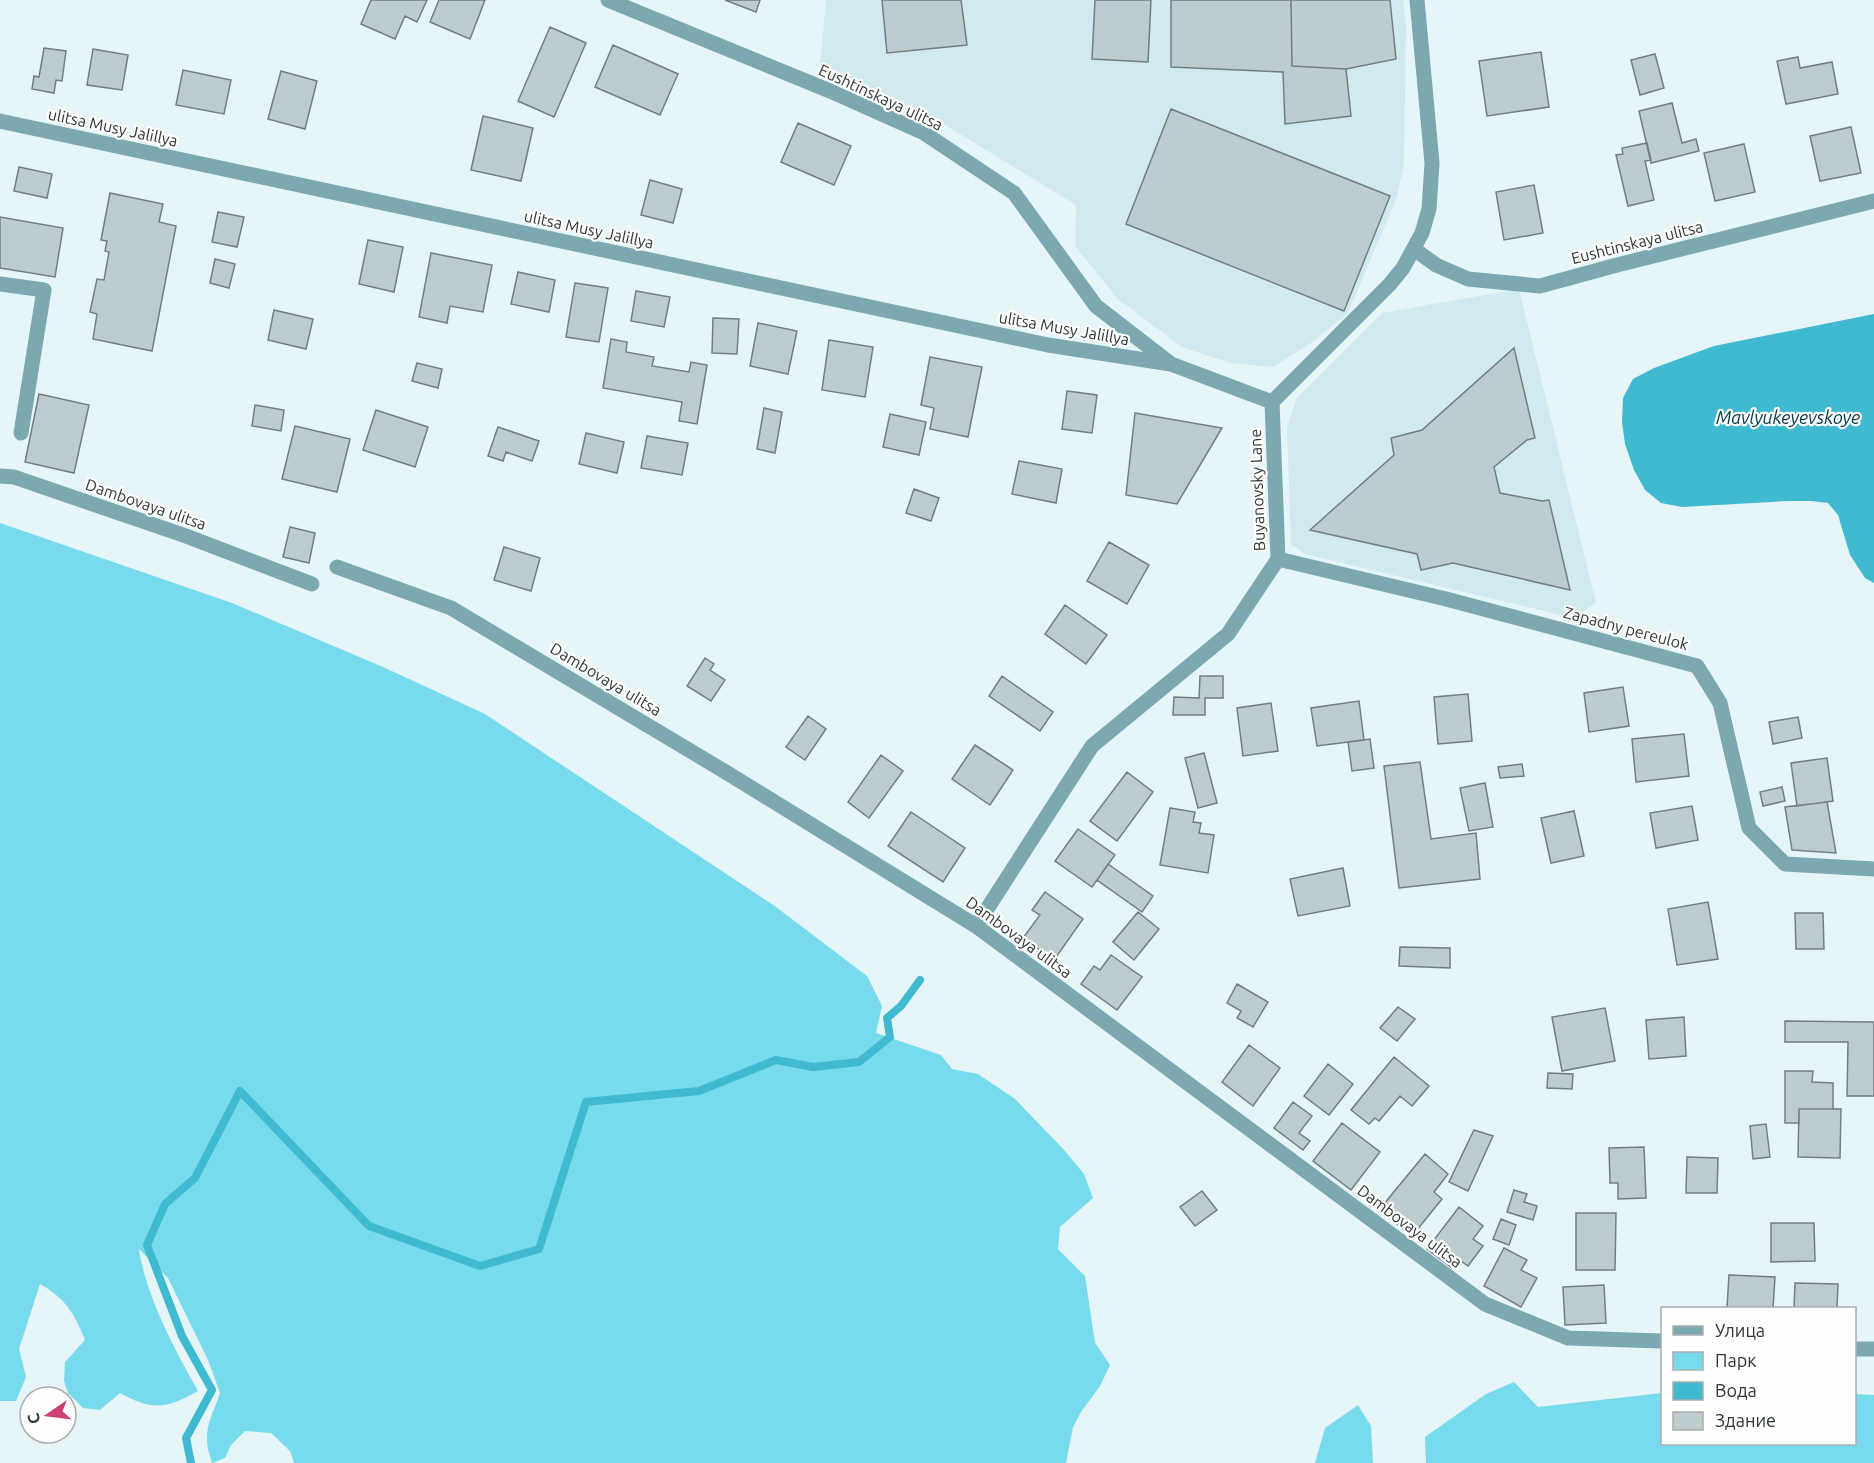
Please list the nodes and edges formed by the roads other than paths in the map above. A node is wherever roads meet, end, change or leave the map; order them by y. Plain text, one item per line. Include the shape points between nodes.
1 (608, 0) edge
2 (1417, 0) edge
3 (0, 121) edge
4 (1874, 201) edge
5 (1414, 249) junction
6 (0, 284) edge
7 (1171, 364) junction
8 (1272, 402) junction
9 (21, 433) dead end
10 (0, 476) edge
11 (1278, 559) junction
12 (337, 567) dead end
13 (312, 584) dead end
14 (1874, 869) edge
15 (976, 926) junction
16 (1661, 1341) edge
17 (1856, 1349) edge
18 (1874, 1350) edge

1 - 7 street, Eushtinskaya ulitsa via 924,133 1014,193 1096,306
2 - 5 street via 1432,163 1429,209
3 - 7 street, ulitsa Musy Jalillya via 1048,345
4 - 5 street, Eushtinskaya ulitsa via 1540,286 1468,279 1436,265
5 - 8 street via 1390,284
6 - 9 street via 44,290
7 - 8 street, Eushtinskaya ulitsa
8 - 11 street, Buyanovsky Lane
10 - 13 street, Dambovaya ulitsa via 14,477 175,532
11 - 14 street, Zapadny pereulok via 1696,666 1720,703 1749,828 1785,864
11 - 15 street, Buyanovsky Lane via 1228,634 1092,746
12 - 15 street, Dambovaya ulitsa via 451,608
15 - 16 street, Dambovaya ulitsa via 1485,1304 1568,1338
17 - 18 street

